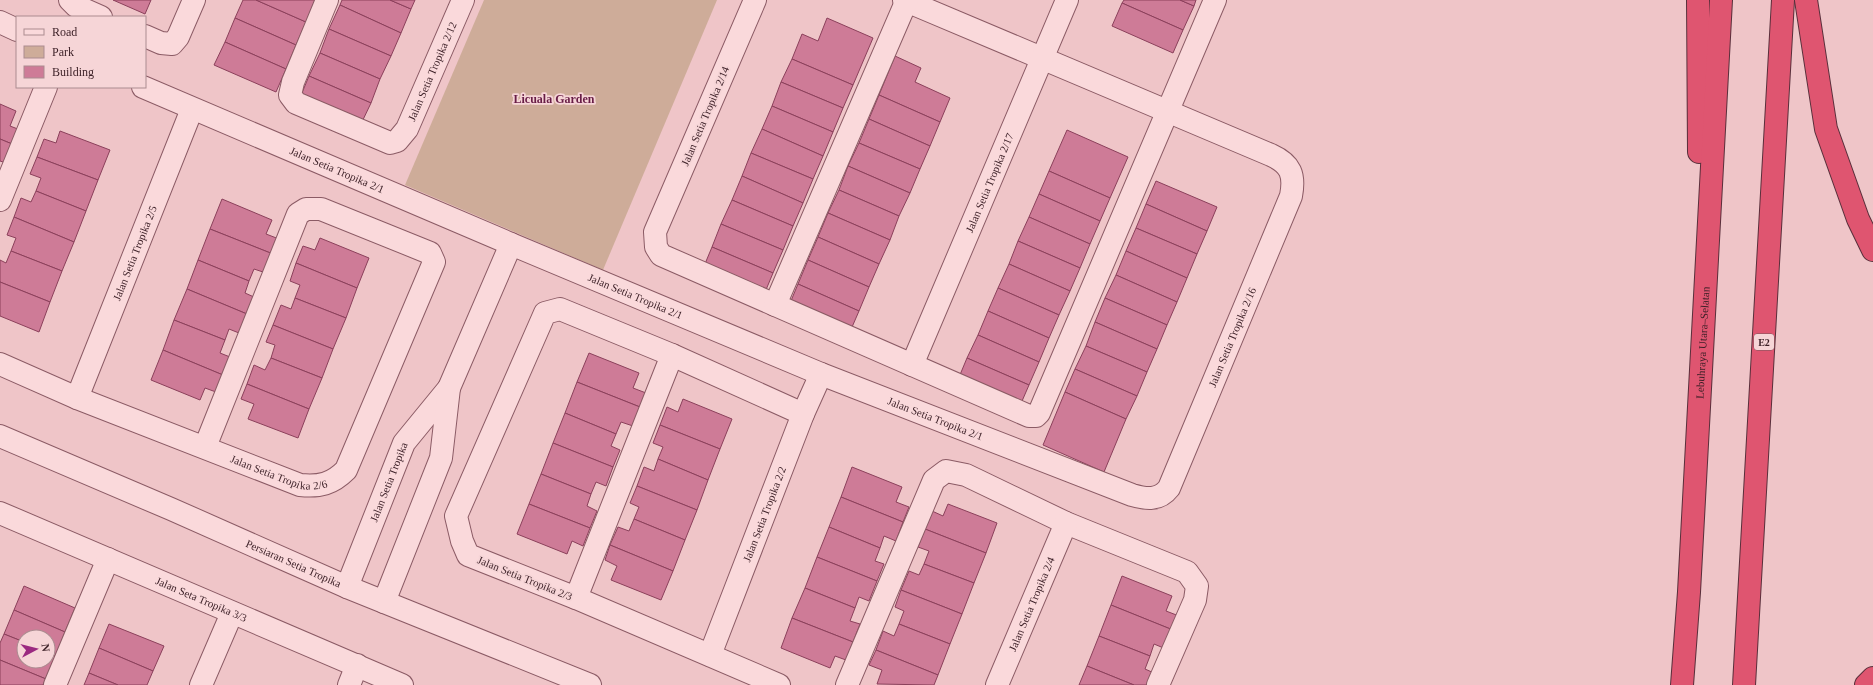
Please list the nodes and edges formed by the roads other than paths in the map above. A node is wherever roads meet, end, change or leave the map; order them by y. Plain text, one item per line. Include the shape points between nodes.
1 (70, 0) edge
2 (194, 0) edge
3 (328, 0) edge
4 (463, 0) edge
5 (756, 0) edge
6 (906, 0) edge
7 (1066, 0) edge
8 (1216, 0) edge
9 (1698, 0) edge
10 (1722, 0) edge
11 (1783, 0) edge
12 (1806, 0) edge
13 (99, 16) edge
14 (0, 22) edge
15 (16, 30) edge
16 (146, 36) edge
17 (1042, 58) junction
18 (46, 88) edge
19 (145, 88) edge
20 (192, 109) junction
21 (1168, 111) junction
22 (0, 200) edge
23 (511, 244) junction
24 (1873, 250) edge
25 (775, 305) junction
26 (672, 355) junction
27 (0, 364) edge
28 (912, 365) junction
29 (821, 374) junction
30 (1700, 379) junction
31 (449, 388) junction
32 (77, 398) junction
33 (803, 414) junction
34 (0, 436) edge
35 (205, 447) junction
36 (1132, 495) joint
37 (0, 512) edge
38 (1066, 523) junction
39 (108, 559) junction
40 (347, 587) junction
41 (576, 598) junction
42 (384, 602) junction
43 (232, 613) junction
44 (710, 655) junction
45 (353, 675) edge
46 (1873, 678) edge
47 (55, 685) edge
48 (201, 685) edge
49 (402, 685) edge
50 (590, 685) edge
51 (779, 685) edge
52 (847, 685) edge
53 (997, 685) edge
54 (1158, 685) edge
55 (1682, 685) edge
56 (1744, 685) edge
57 (1866, 685) edge

1 - 13 street via 76,6
2 - 16 street via 178,37 172,44 161,43
3 - 4 street, Jalan Setia Tropika 2/12 via 292,82 290,95 296,103 384,142 397,141 407,129
5 - 25 street, Jalan Setia Tropika 2/14 via 655,232 656,247 661,255
6 - 17 street, Jalan Setia Tropika 2/16
6 - 25 street
7 - 17 street, Jalan Setia Tropika 2/17
8 - 21 street
9 - 30 highway
10 - 30 highway, Lebuhraya Utara–Selatan
11 - 56 highway, E2
12 - 24 highway via 1826,129 1858,219
14 - 15 street
17 - 21 street, Jalan Setia Tropika 2/16
17 - 28 street, Jalan Setia Tropika 2/17
18 - 22 street
19 - 20 street, Jalan Setia Tropika 2/1
20 - 23 street, Jalan Setia Tropika 2/1
20 - 32 street, Jalan Setia Tropika 2/5
21 - 28 street via 1036,416 1029,416
21 - 36 street, Jalan Setia Tropika 2/16 via 1283,160 1294,183 1288,203 1169,488 1164,495 1155,498
23 - 29 street, Jalan Setia Tropika 2/1
23 - 31 street, Jalan Setia Tropika
25 - 28 street
26 - 33 street
26 - 41 street
26 - 41 street, Jalan Setia Tropika 2/3 via 552,311 456,516 468,555
27 - 32 street, Jalan Setia Tropika 2/6
29 - 33 street, Jalan Setia Tropika 2/2
29 - 36 street, Jalan Setia Tropika 2/1
30 - 55 highway, Lebuhraya Utara–Selatan
31 - 40 street, Jalan Setia Tropika via 404,443
31 - 42 street, Jalan Setia Tropika via 441,458
32 - 35 street, Jalan Setia Tropika 2/6
33 - 44 street, Jalan Setia Tropika 2/2
34 - 40 street, Persiaran Setia Tropika
35 - 35 street, Jalan Setia Tropika 2/6 via 300,485 313,486 337,479 346,470 434,262 430,253 321,209 306,210 298,214
37 - 39 street, Jalan Seta Tropika 3/3
38 - 52 street via 966,475 946,471 934,480
38 - 53 street, Jalan Setia Tropika 2/4
38 - 54 street via 1187,572 1197,586 1195,600
39 - 43 street, Jalan Seta Tropika 3/3
39 - 47 street
40 - 42 street, Persiaran Setia Tropika
41 - 44 street, Jalan Setia Tropika 2/3
42 - 50 street, Persiaran Setia Tropika
43 - 45 street, Jalan Seta Tropika 3/3
43 - 48 street
44 - 51 street, Jalan Setia Tropika 2/3
45 - 49 street, Jalan Seta Tropika 3/3
46 - 57 highway

